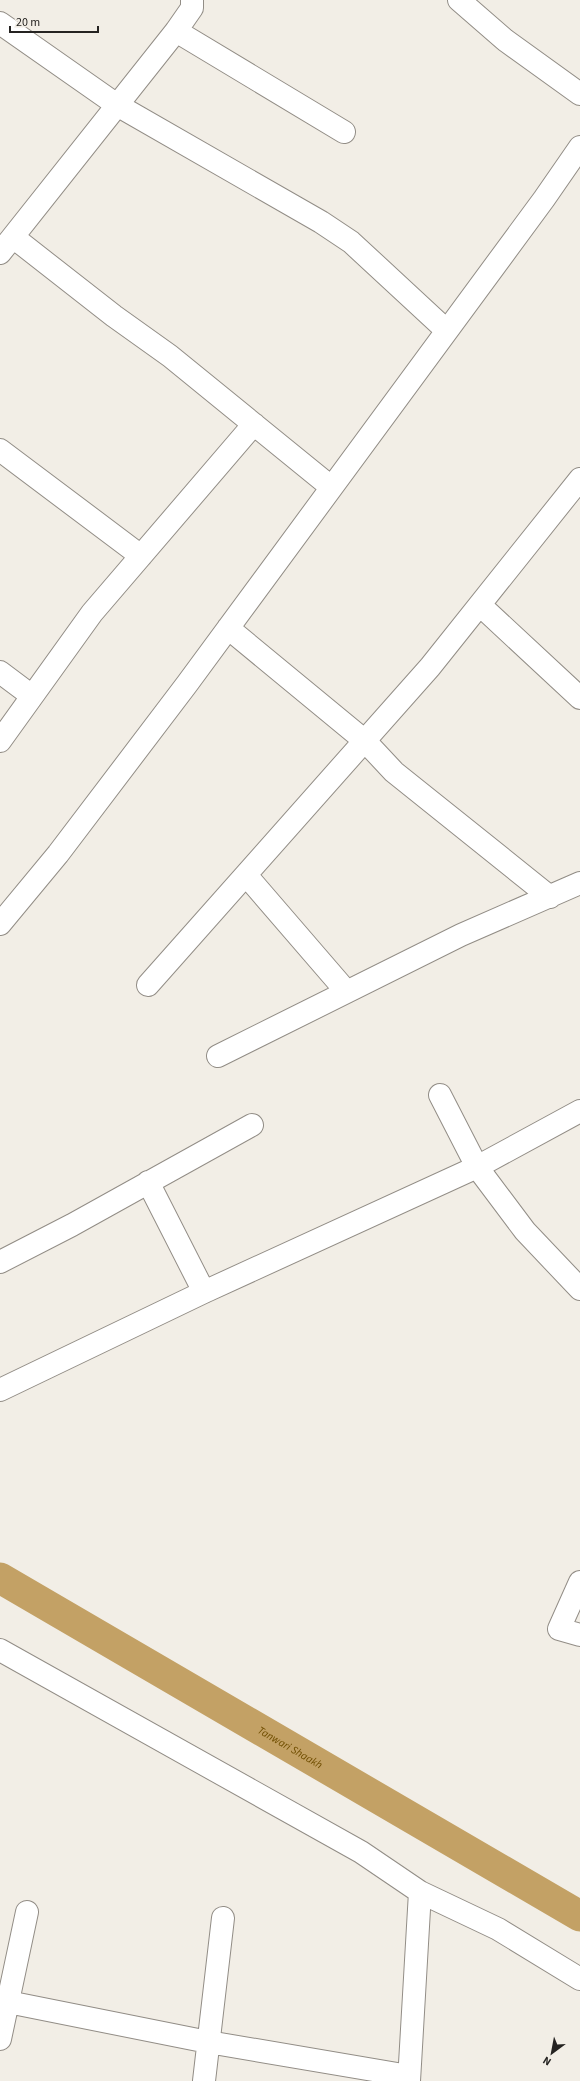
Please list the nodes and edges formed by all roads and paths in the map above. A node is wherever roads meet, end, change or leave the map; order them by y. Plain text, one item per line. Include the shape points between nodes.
1 (192, 0) edge
2 (460, 0) edge
3 (1, 27) edge
4 (176, 31) junction
5 (580, 94) edge
6 (117, 105) junction
7 (344, 132) dead end
8 (580, 147) edge
9 (6, 245) edge
10 (446, 330) junction
11 (254, 424) junction
12 (0, 450) edge
13 (580, 479) edge
14 (331, 487) junction
15 (141, 556) junction
16 (480, 605) junction
17 (228, 628) junction
18 (0, 672) edge
19 (32, 696) junction
20 (580, 698) edge
21 (0, 741) edge
22 (365, 741) junction
23 (246, 875) junction
24 (580, 884) edge
25 (550, 897) junction
26 (0, 924) edge
27 (148, 985) dead end
28 (346, 991) junction
29 (218, 1056) dead end
30 (440, 1095) dead end
31 (580, 1111) edge
32 (252, 1125) dead end
33 (477, 1167) junction
34 (148, 1182) junction
35 (0, 1262) edge
36 (580, 1289) edge
37 (204, 1292) junction
38 (0, 1390) edge
39 (580, 1582) edge
40 (580, 1636) edge
41 (0, 1650) edge
42 (420, 1892) junction
43 (27, 1912) dead end
44 (223, 1918) dead end
45 (580, 1979) edge
46 (8, 2002) junction
47 (0, 2039) edge
48 (208, 2042) junction
49 (409, 2078) edge
50 (204, 2081) edge

1 - 4 street via 192,8
2 - 5 street via 505,40
3 - 6 street
4 - 6 street
4 - 7 street
6 - 9 street
6 - 10 street via 321,222 351,242
8 - 10 street
9 - 11 street via 170,356
10 - 14 street
11 - 14 street
11 - 15 street
12 - 15 street
13 - 16 street
14 - 17 street
15 - 19 street via 92,613
16 - 20 street
16 - 22 street
17 - 22 street
17 - 26 street via 58,854
18 - 19 street
19 - 21 street
22 - 23 street
22 - 25 street via 394,772
23 - 27 street
23 - 28 street
24 - 25 street
25 - 28 street via 461,935
28 - 29 street
30 - 33 street
31 - 33 street
32 - 34 street
33 - 36 street via 525,1231
33 - 37 street
34 - 35 street
34 - 37 street
37 - 38 street
39 - 40 street via 559,1629
41 - 42 street via 360,1852
42 - 45 street via 498,1929
42 - 49 street
43 - 46 street
44 - 48 street
46 - 47 street
46 - 48 street
48 - 49 street
48 - 50 street

